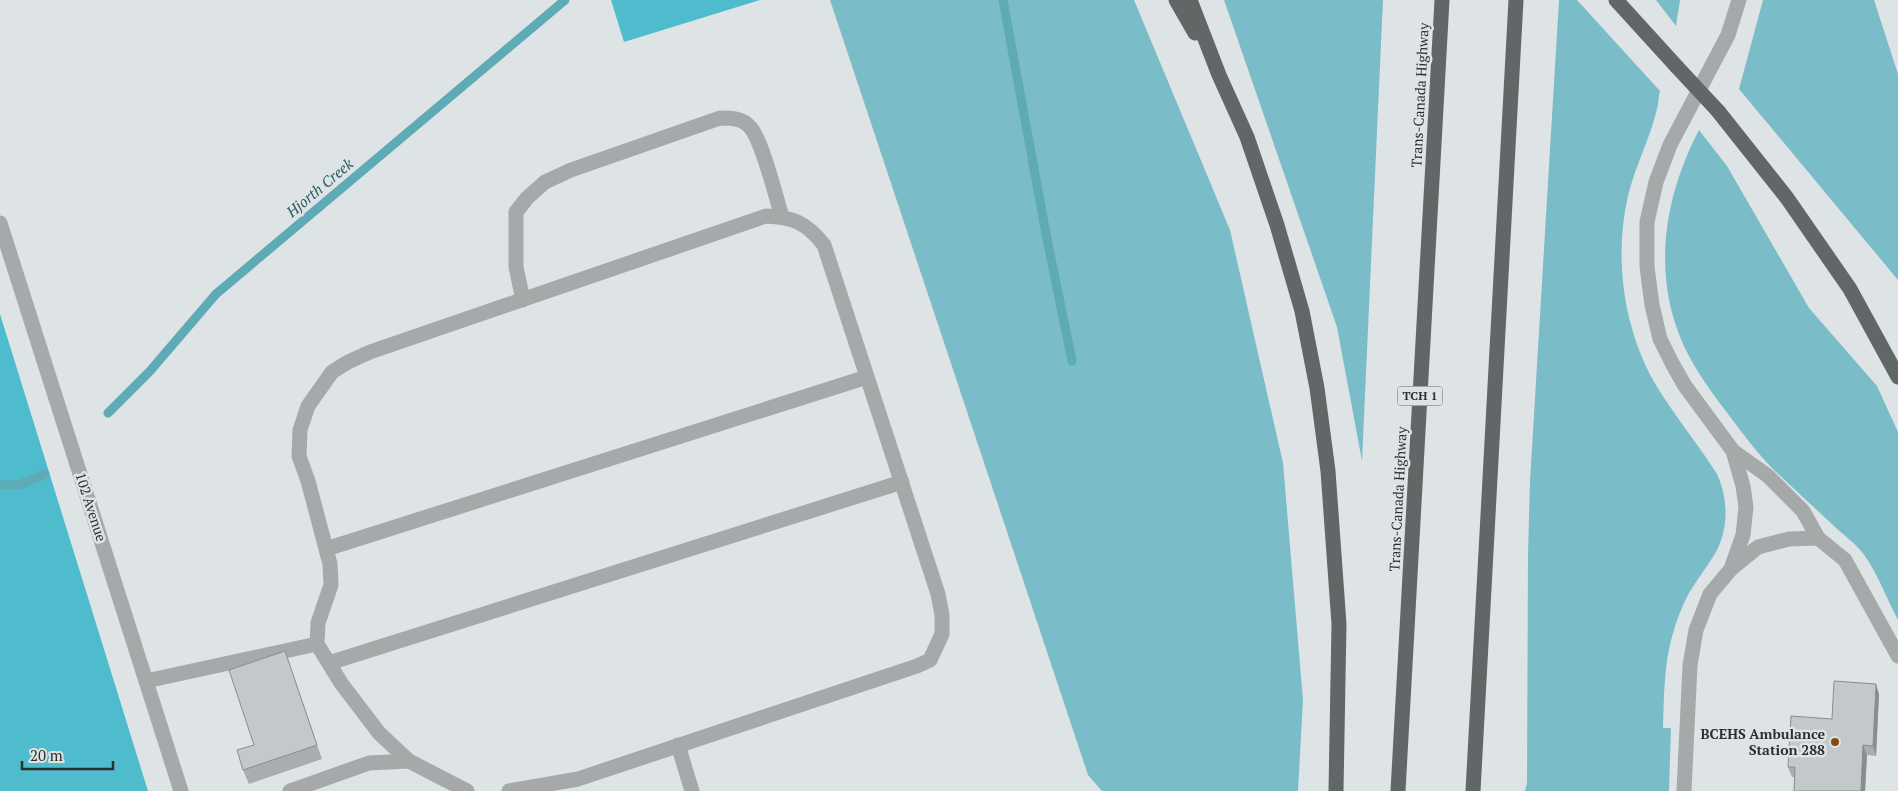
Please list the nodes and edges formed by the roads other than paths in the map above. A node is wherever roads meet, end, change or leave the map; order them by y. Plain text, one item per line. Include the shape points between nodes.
1 (1176, 0) edge
2 (1190, 0) edge
3 (1442, 0) edge
4 (1516, 0) edge
5 (1616, 0) edge
6 (1739, 0) edge
7 (1219, 76) junction
8 (782, 217) junction
9 (0, 223) edge
10 (523, 300) junction
11 (867, 377) junction
12 (1898, 377) edge
13 (1733, 451) junction
14 (902, 482) junction
15 (1818, 538) junction
16 (326, 549) junction
17 (1731, 568) junction
18 (317, 644) junction
19 (1898, 656) edge
20 (329, 663) junction
21 (146, 681) junction
22 (678, 746) junction
23 (408, 761) junction
24 (181, 791) edge
25 (290, 791) edge
26 (467, 791) edge
27 (508, 791) edge
28 (692, 791) edge
29 (1336, 791) edge
30 (1398, 791) edge
31 (1473, 791) edge
32 (1684, 791) edge

1 - 7 highway
2 - 7 highway
3 - 30 highway, Trans-Canada Highway / TCH 1
4 - 31 highway
5 - 12 highway, bridge via 1718,111 1787,198 1850,289
6 - 13 street via 1728,35 1670,145 1656,182 1647,222 1650,296 1660,339 1685,386
7 - 29 highway via 1247,137 1277,225 1302,311 1317,388 1328,471 1338,624
8 - 10 street via 766,216
8 - 10 street via 750,127 736,119 720,118 571,170 545,182 527,198 516,212 516,267
8 - 11 street via 806,225 824,245
9 - 21 street, 102 Avenue
10 - 16 street via 370,352 332,372 308,406 300,430 299,456
11 - 14 street
11 - 16 street
13 - 15 street via 1768,476 1803,511
13 - 17 street via 1746,507 1743,534
14 - 20 street
14 - 22 street via 942,615 942,634 930,660
15 - 17 street via 1789,539 1758,547
15 - 19 street via 1845,560
16 - 18 street via 331,585 318,623
17 - 32 street via 1710,594 1696,630 1690,665
18 - 20 street
18 - 21 street
20 - 23 street via 379,733
21 - 24 street, 102 Avenue
22 - 27 street via 578,779
22 - 28 street
23 - 25 street via 369,763
23 - 26 street

